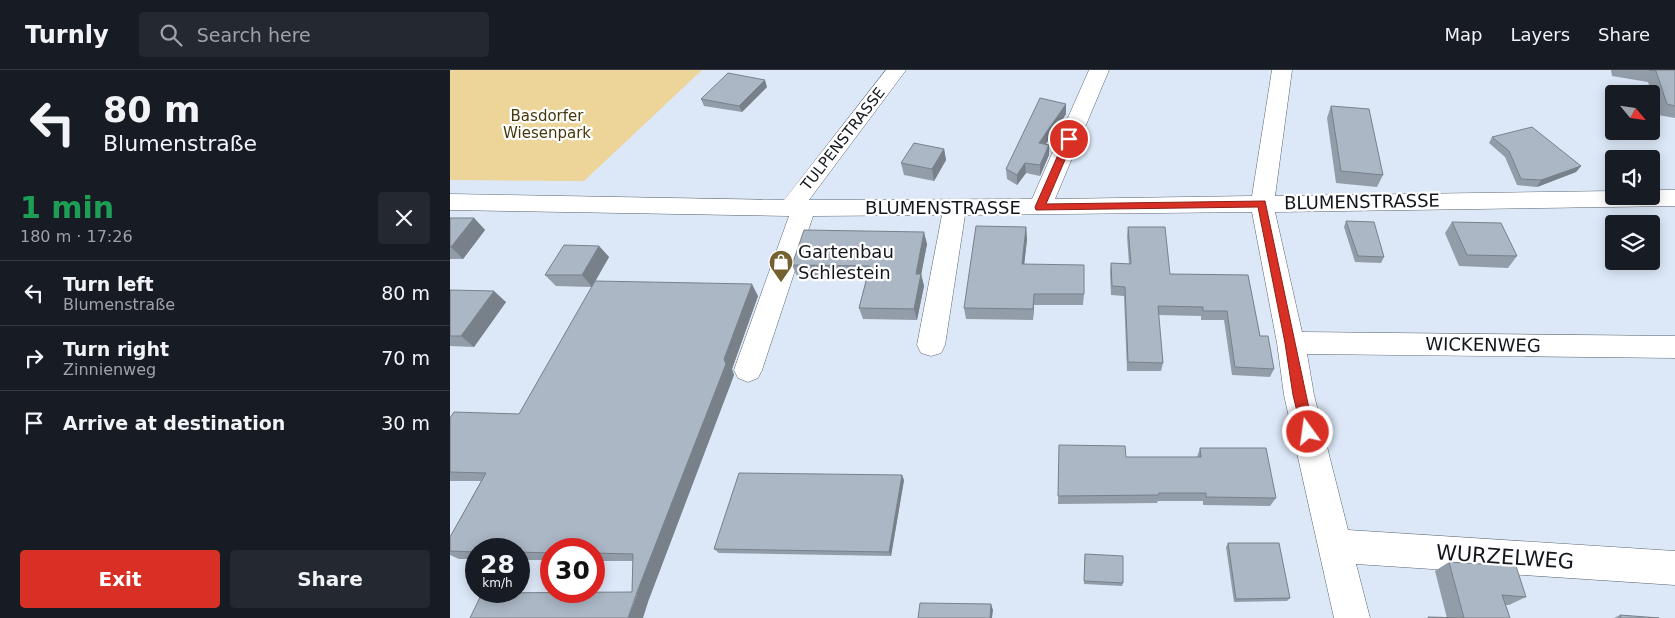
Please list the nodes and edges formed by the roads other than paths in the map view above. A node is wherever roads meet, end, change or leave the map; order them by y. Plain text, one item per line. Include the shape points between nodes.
1 (896, 70) edge
2 (1099, 70) edge
3 (1282, 70) edge
4 (1675, 198) edge
5 (450, 202) edge
6 (1262, 204) junction
7 (1040, 207) junction
8 (797, 208) junction
9 (955, 208) junction
10 (1290, 343) junction
11 (931, 344) dead end
12 (1675, 347) edge
13 (748, 370) dead end
14 (1336, 546) junction
15 (1675, 568) edge
16 (1352, 618) edge

1 - 8 street, TULPENSTRASSE
2 - 7 street
3 - 6 street
4 - 6 street, BLUMENSTRASSE
5 - 8 street, BLUMENSTRASSE
6 - 7 street, BLUMENSTRASSE
6 - 10 street
7 - 9 street, BLUMENSTRASSE
8 - 9 street, BLUMENSTRASSE
8 - 13 street, TULPENSTRASSE
9 - 11 street
10 - 12 street, WICKENWEG
10 - 14 street via 1299,395
14 - 15 street, WURZELWEG
14 - 16 street

